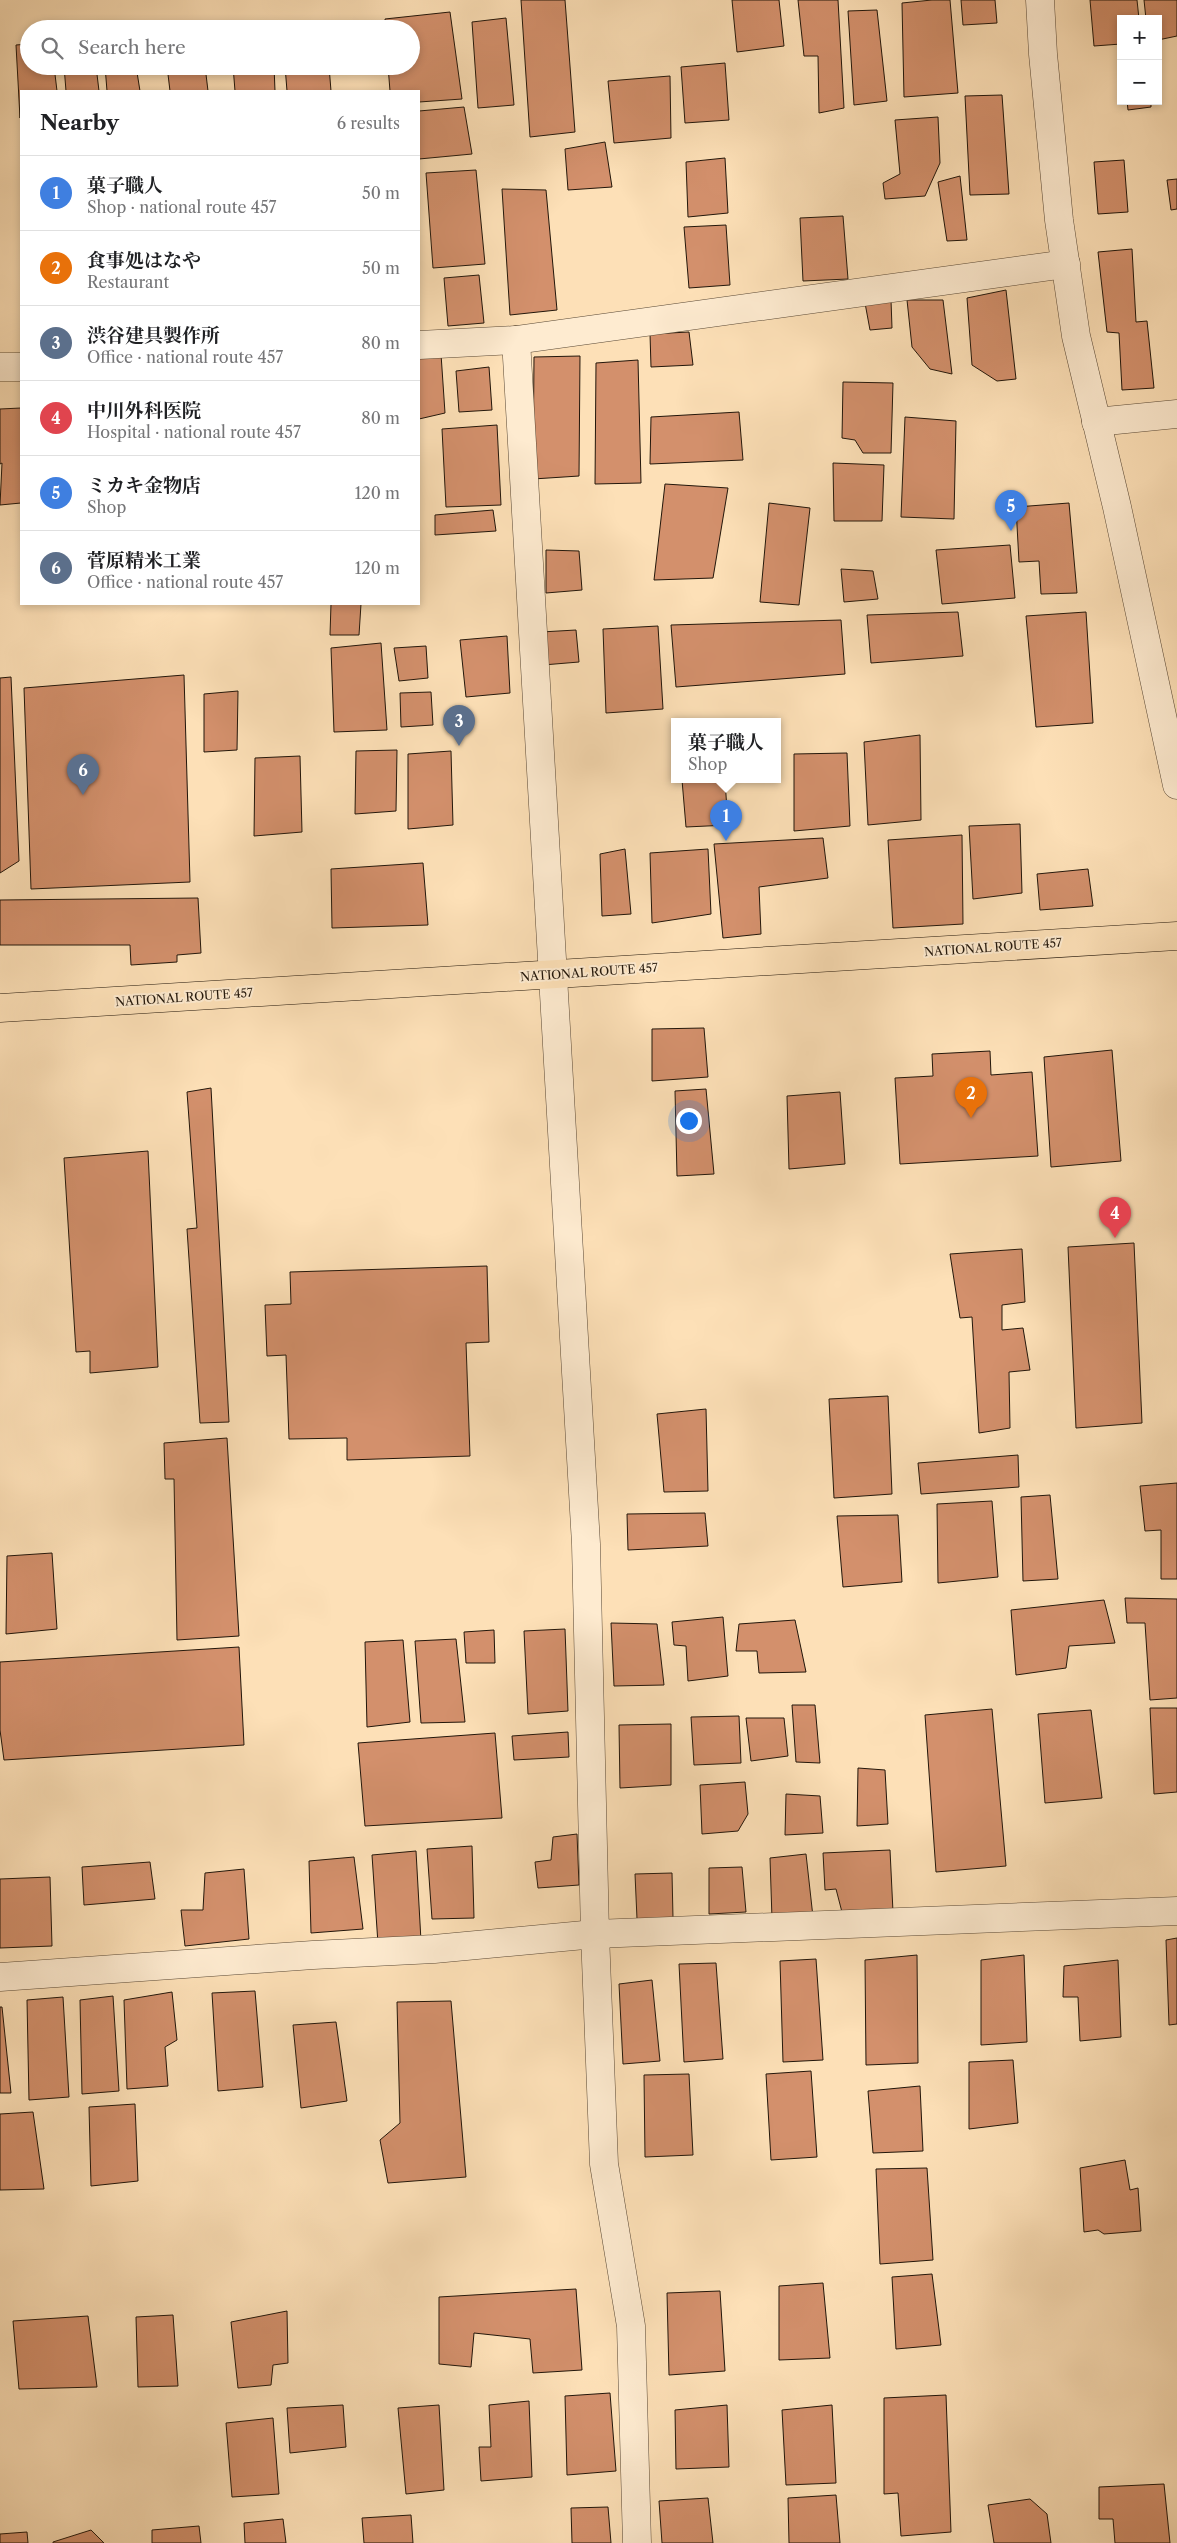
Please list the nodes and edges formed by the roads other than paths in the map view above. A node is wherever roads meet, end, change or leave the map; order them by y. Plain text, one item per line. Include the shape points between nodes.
1 (1040, 0) edge
2 (1066, 264) junction
3 (516, 340) junction
4 (420, 345) edge
5 (20, 367) edge
6 (0, 368) edge
7 (1177, 414) edge
8 (1096, 422) junction
9 (1177, 785) edge
10 (1177, 936) edge
11 (555, 974) junction
12 (0, 1008) edge
13 (1177, 1911) edge
14 (595, 1934) junction
15 (0, 1977) edge
16 (637, 2543) edge

1 - 2 street
2 - 3 street
2 - 8 street via 1076,336
3 - 4 street
3 - 11 street
5 - 6 street
7 - 8 street
8 - 9 street
10 - 11 highway, NATIONAL ROUTE 457
11 - 12 highway, NATIONAL ROUTE 457
11 - 14 street via 586,1544
13 - 14 street
14 - 15 street via 434,1949 313,1954
14 - 16 street via 604,2164 631,2326

